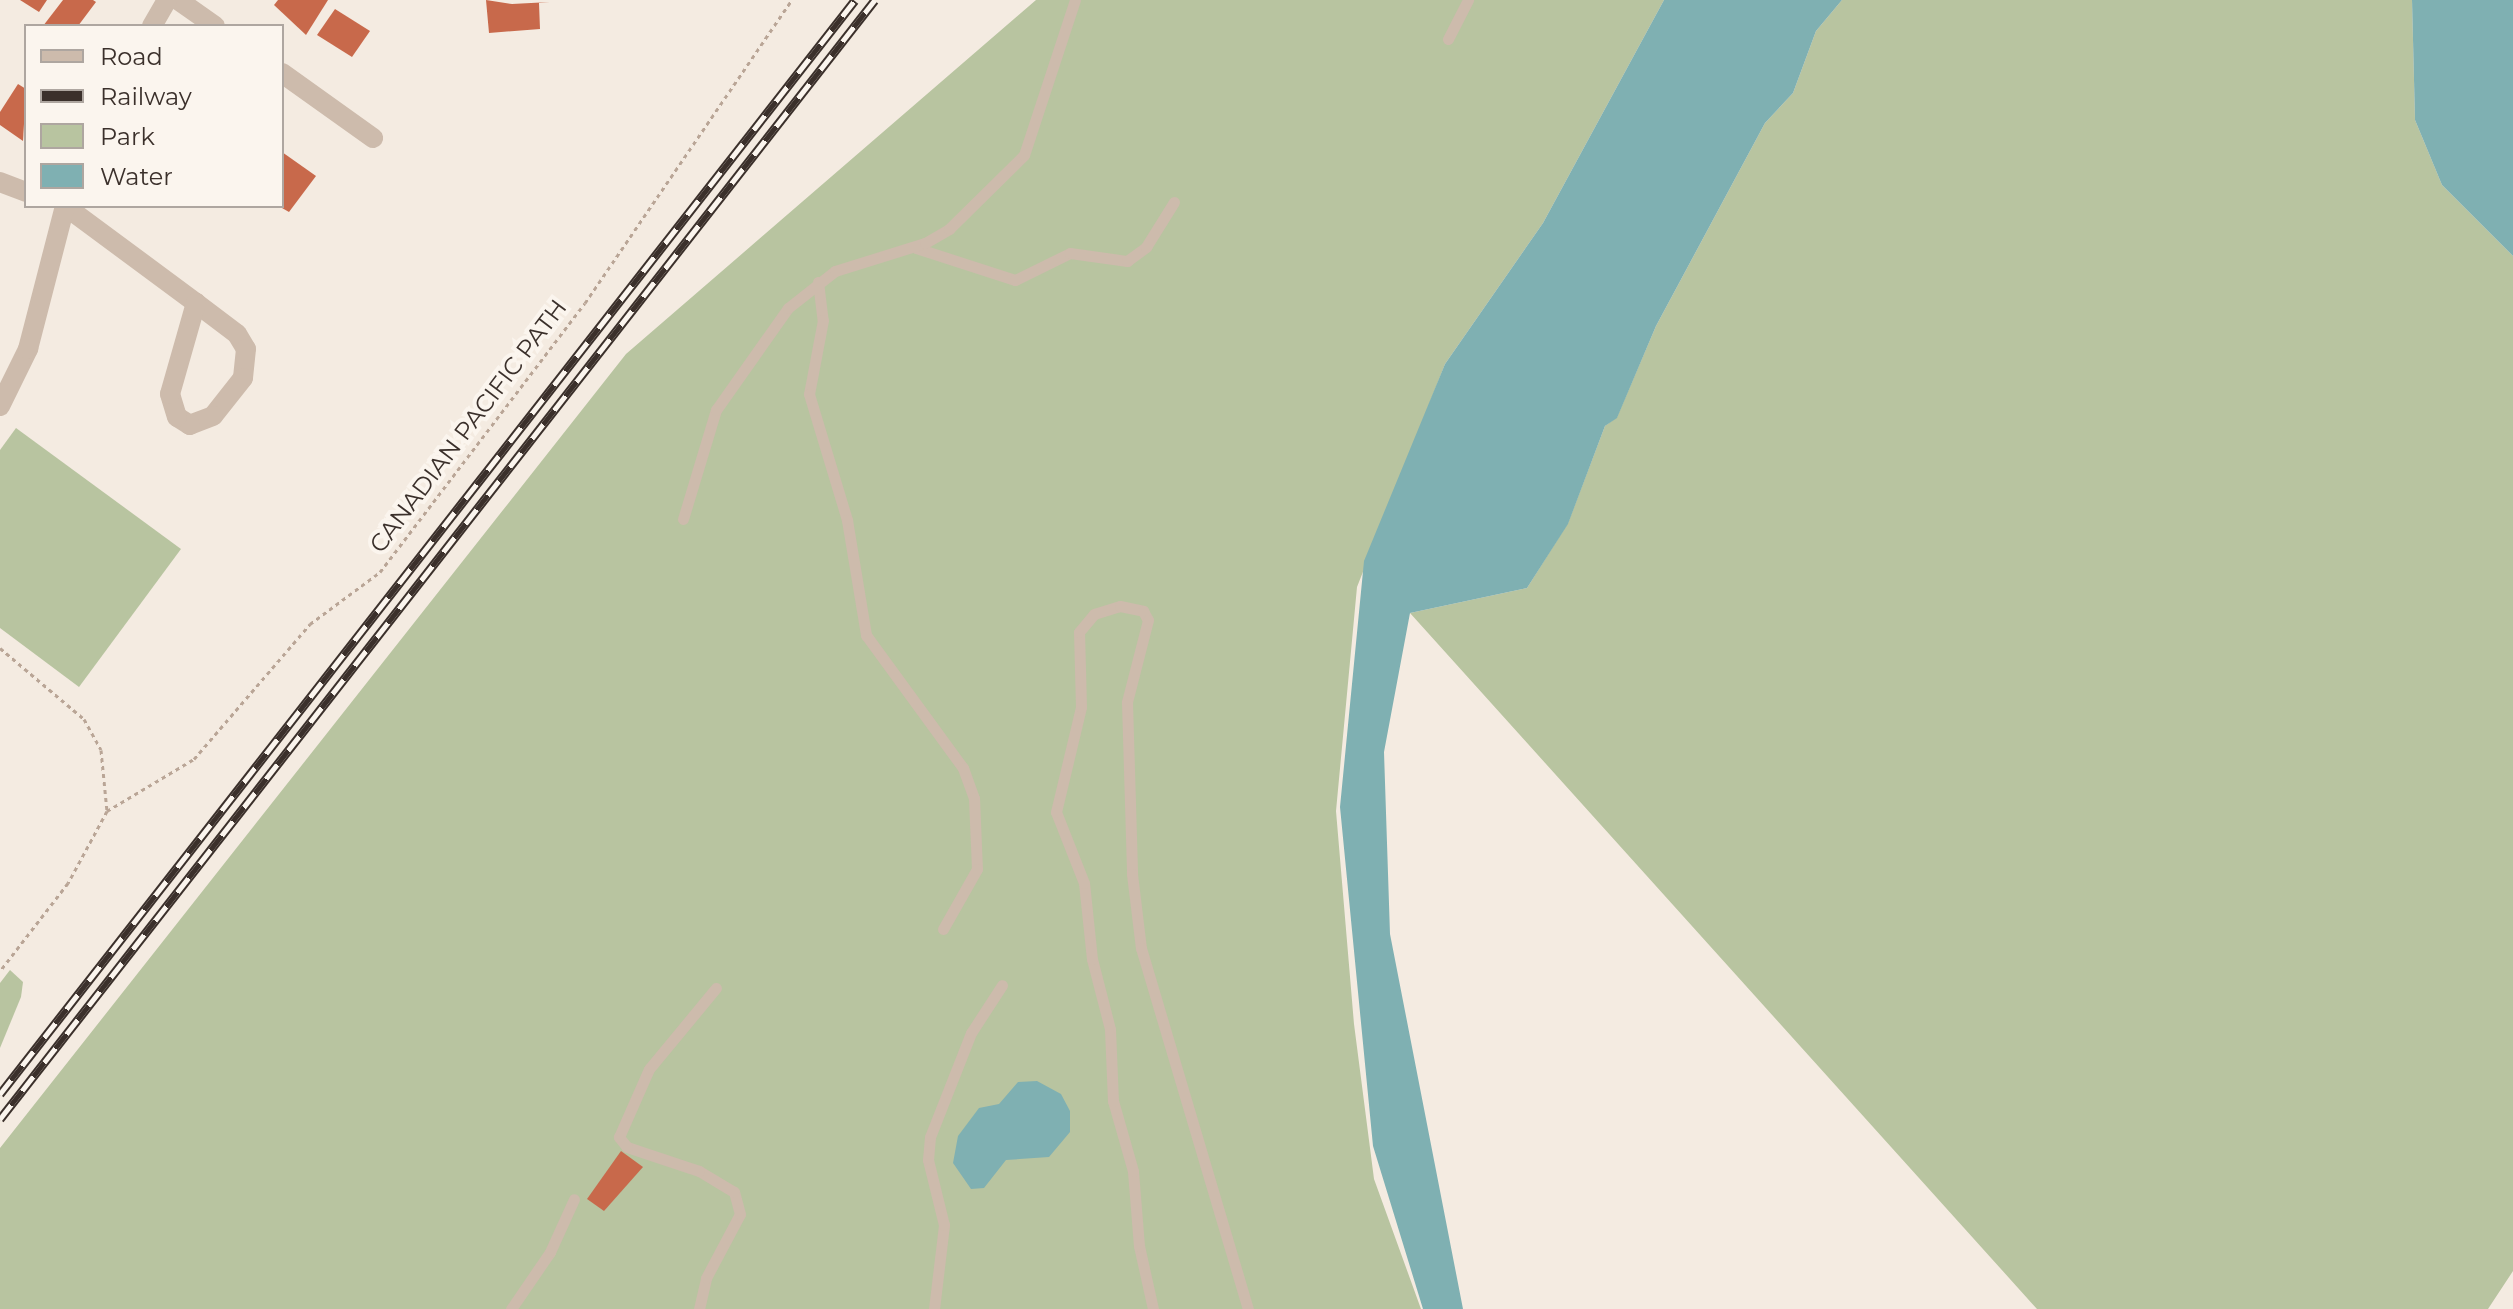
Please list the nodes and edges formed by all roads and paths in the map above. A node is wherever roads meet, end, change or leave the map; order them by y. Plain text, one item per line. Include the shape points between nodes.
1 (167, 0) edge
2 (178, 0) edge
3 (792, 0) edge
4 (1075, 0) edge
5 (1468, 0) edge
6 (153, 24) edge
7 (212, 24) edge
8 (1448, 39) dead end
9 (284, 74) edge
10 (373, 138) dead end
11 (0, 182) edge
12 (24, 191) edge
13 (1174, 202) dead end
14 (64, 208) edge
15 (68, 208) edge
16 (899, 250) junction
17 (818, 282) junction
18 (196, 303) junction
19 (0, 406) edge
20 (683, 519) dead end
21 (0, 648) edge
22 (107, 811) junction
23 (943, 929) dead end
24 (0, 971) edge
25 (1002, 985) dead end
26 (716, 988) dead end
27 (574, 1199) dead end
28 (511, 1309) edge
29 (699, 1309) edge
30 (934, 1309) edge
31 (1153, 1309) edge
32 (1248, 1309) edge

1 - 6 street
2 - 7 street
3 - 22 path, CANADIAN PACIFIC PATH via 585,303 380,572 310,624 194,759
4 - 16 lane via 1024,155 949,229
5 - 8 lane
9 - 10 street
11 - 12 street
13 - 16 lane via 1146,247 1127,261 1070,253 1015,280 935,250
14 - 19 street via 28,349
15 - 18 street
16 - 17 lane via 857,260
17 - 20 lane via 788,308 716,410
17 - 23 lane via 823,320 809,394 847,520 866,635 963,768 974,798 977,869
18 - 18 street via 170,394 177,417 190,425 213,416 246,366 246,349 237,334
21 - 22 path via 84,719 101,750
22 - 24 path via 68,883
25 - 30 lane via 971,1033 930,1137 928,1160 944,1225
26 - 29 lane via 649,1069 619,1137 627,1147 699,1171 734,1192 740,1214 706,1278
27 - 28 lane via 550,1252
31 - 32 lane via 1139,1246 1133,1171 1113,1101 1110,1029 1092,959 1084,883 1056,812 1081,707 1079,632 1094,614 1120,606 1143,611 1148,620 1127,702 1132,874 1141,948

